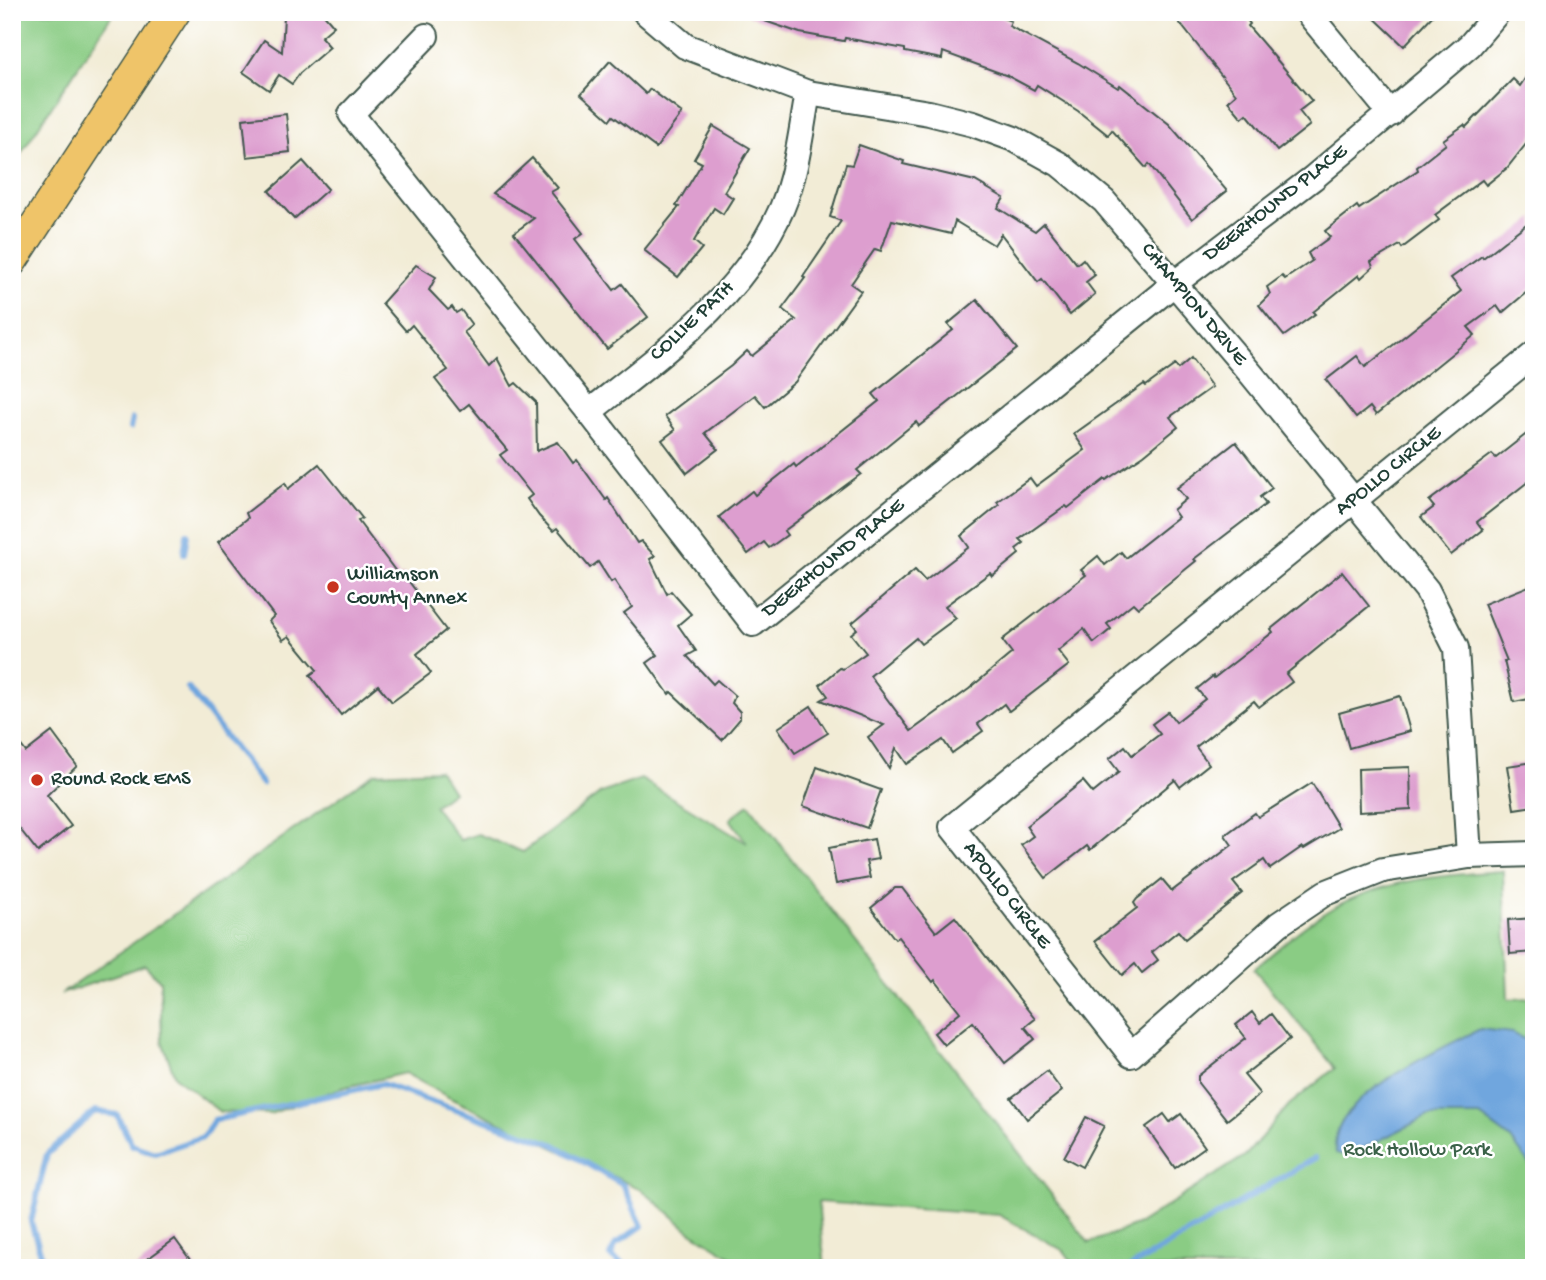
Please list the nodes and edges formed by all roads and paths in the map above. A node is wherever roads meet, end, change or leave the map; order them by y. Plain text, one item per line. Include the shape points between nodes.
1 (175, 12) edge
2 (645, 12) edge
3 (1307, 12) edge
4 (1498, 12) edge
5 (426, 36) dead end
6 (808, 93) junction
7 (1391, 114) junction
8 (12, 261) edge
9 (1175, 283) junction
10 (1534, 354) edge
11 (589, 412) junction
12 (1355, 499) junction
13 (1534, 854) edge
14 (1469, 856) junction

1 - 8 main road
2 - 6 street, CHAMPION DRIVE via 685,46
3 - 7 street
4 - 7 street, DEERHOUND PLACE via 1470,45
5 - 11 street, DEERHOUND PLACE via 351,114
6 - 9 street, CHAMPION DRIVE via 929,113 1014,139 1059,164 1104,201
6 - 11 street, COLLIE PATH via 783,206 742,276 678,340
7 - 9 street, DEERHOUND PLACE
9 - 11 street, DEERHOUND PLACE via 753,624
9 - 12 street, CHAMPION DRIVE
10 - 12 street, APOLLO CIRCLE
12 - 14 street, CHAMPION DRIVE via 1427,590 1456,648
12 - 14 street, APOLLO CIRCLE via 952,827 1131,1055 1279,924 1325,893 1383,870
13 - 14 street, APOLLO CIRCLE

